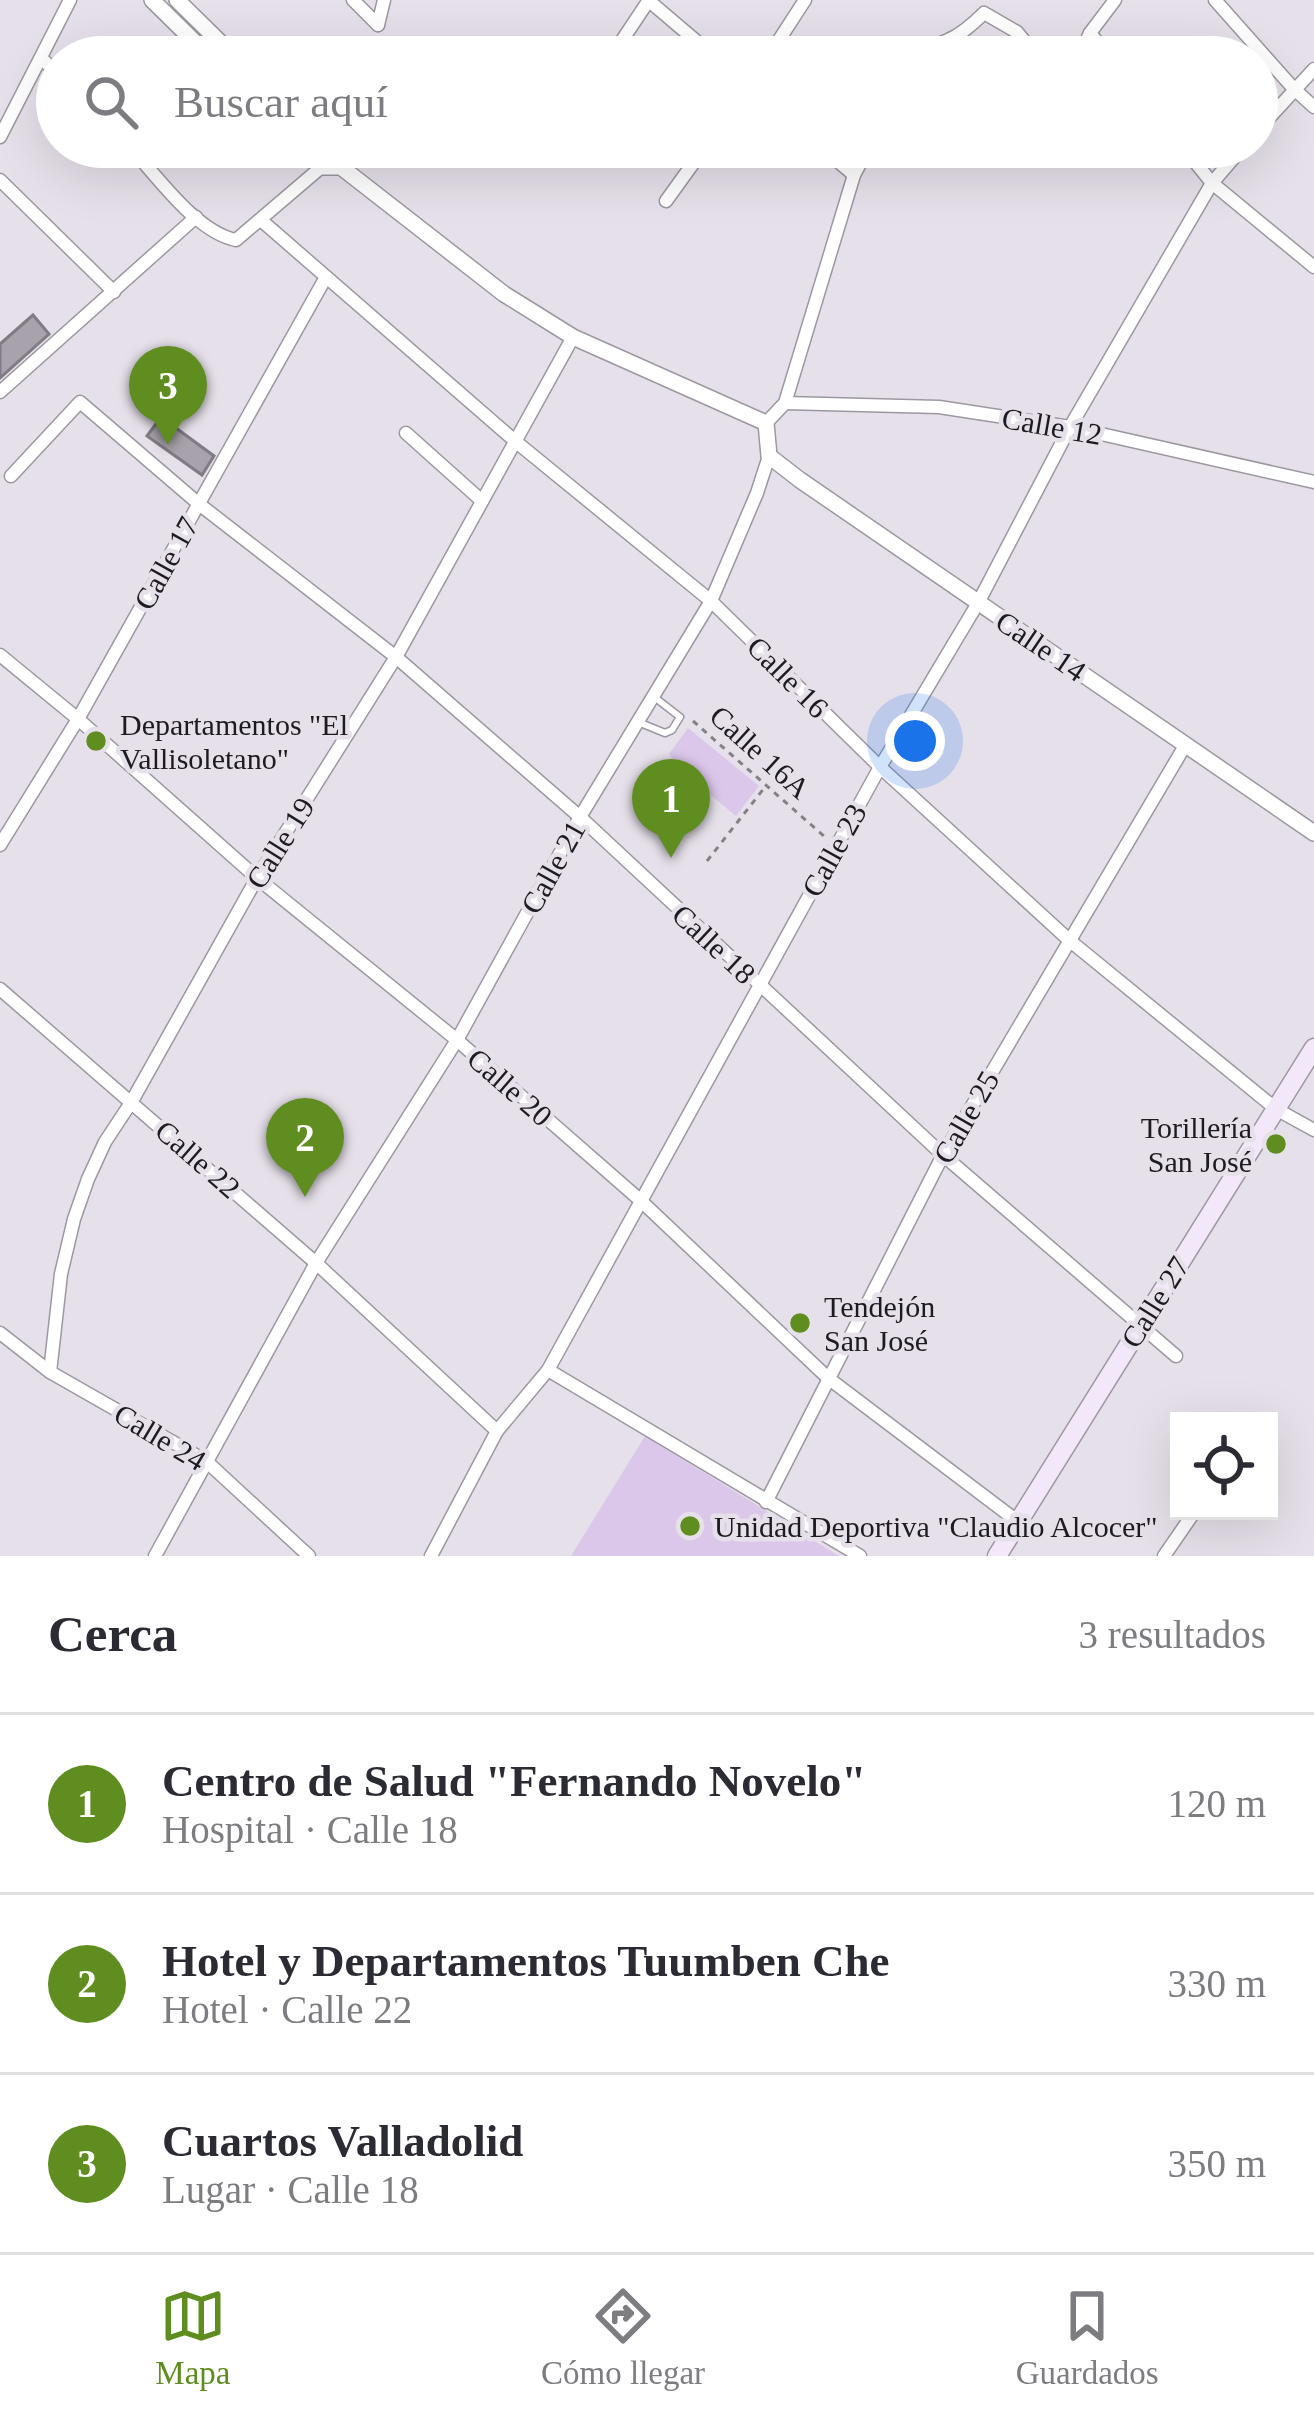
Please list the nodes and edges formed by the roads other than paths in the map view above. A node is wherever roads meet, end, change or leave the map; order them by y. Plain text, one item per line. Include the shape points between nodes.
1 (70, 0) edge
2 (152, 0) edge
3 (177, 0) edge
4 (352, 0) edge
5 (384, 0) edge
6 (649, 0) edge
7 (806, 0) edge
8 (1114, 0) edge
9 (1215, 0) edge
10 (1090, 33) junction
11 (52, 36) edge
12 (189, 36) edge
13 (214, 36) edge
14 (625, 36) edge
15 (691, 36) edge
16 (782, 36) edge
17 (955, 36) edge
18 (1020, 36) edge
19 (1089, 36) edge
20 (1092, 36) edge
21 (1247, 36) edge
22 (36, 68) edge
23 (1314, 69) edge
24 (1278, 71) edge
25 (1294, 89) junction
26 (1278, 107) edge
27 (1314, 107) edge
28 (0, 137) edge
29 (150, 168) edge
30 (321, 168) edge
31 (342, 168) edge
32 (690, 168) edge
33 (846, 168) edge
34 (858, 168) edge
35 (1200, 168) edge
36 (1224, 168) edge
37 (854, 175) junction
38 (0, 180) edge
39 (1212, 182) junction
40 (666, 201) dead end
41 (196, 218) junction
42 (262, 221) junction
43 (1314, 268) edge
44 (326, 278) junction
45 (114, 292) junction
46 (573, 337) junction
47 (0, 392) edge
48 (785, 403) junction
49 (766, 424) junction
50 (1070, 428) junction
51 (406, 433) dead end
52 (514, 441) junction
53 (769, 456) junction
54 (11, 476) dead end
55 (1314, 482) edge
56 (482, 501) junction
57 (199, 504) junction
58 (711, 601) junction
59 (977, 603) junction
60 (0, 655) edge
61 (397, 657) junction
62 (653, 696) junction
63 (77, 719) junction
64 (638, 722) junction
65 (1186, 744) junction
66 (880, 767) junction
67 (580, 818) junction
68 (1314, 833) edge
69 (0, 844) edge
70 (257, 878) junction
71 (1069, 940) junction
72 (759, 986) junction
73 (0, 989) edge
74 (457, 1040) junction
75 (1314, 1048) edge
76 (132, 1101) junction
77 (1276, 1109) junction
78 (1314, 1130) edge
79 (943, 1155) junction
80 (640, 1200) junction
81 (316, 1263) junction
82 (1141, 1324) junction
83 (0, 1333) edge
84 (1176, 1356) dead end
85 (548, 1370) junction
86 (50, 1372) junction
87 (828, 1378) junction
88 (497, 1431) junction
89 (206, 1461) junction
90 (766, 1502) junction
91 (1189, 1520) edge
92 (1017, 1521) junction
93 (155, 1556) edge
94 (309, 1556) edge
95 (431, 1556) edge
96 (860, 1556) edge
97 (997, 1556) edge
98 (1165, 1556) edge

1 - 11 street
2 - 12 street
3 - 13 street
4 - 5 street via 378,25
6 - 14 street
6 - 15 street
7 - 16 street
8 - 10 street
9 - 21 street
10 - 19 street
10 - 20 street
17 - 18 street via 984,13
22 - 28 street
23 - 25 street
24 - 25 street
25 - 26 street
25 - 27 street
29 - 41 street
30 - 42 street
31 - 46 street via 504,295
32 - 40 street
33 - 37 street
34 - 37 street
35 - 39 street
36 - 39 street, Calle 23
37 - 48 street
38 - 45 street
39 - 43 street
39 - 50 street, Calle 23
41 - 42 street via 236,240
41 - 45 street
42 - 44 street, Calle 16
44 - 52 street, Calle 16
44 - 57 street, Calle 17
45 - 47 street
46 - 49 street
46 - 52 street, Calle 19
48 - 49 street
48 - 50 street, Calle 12 via 939,407
49 - 53 street, Calle 21
50 - 55 street, Calle 12
50 - 59 street, Calle 23
51 - 56 street
52 - 56 street, Calle 19
52 - 58 street, Calle 16
53 - 58 street, Calle 21
53 - 59 street, Calle 14
54 - 57 street, Calle 18 via 80,402
56 - 61 street, Calle 19
57 - 61 street, Calle 18
57 - 63 street, Calle 17
58 - 62 street, Calle 21
58 - 66 street, Calle 16
59 - 65 street, Calle 14
59 - 66 street, Calle 23
60 - 63 street, Calle 20
61 - 67 street, Calle 18
61 - 70 street, Calle 19
62 - 64 street, Calle 21
62 - 64 lane via 680,717 676,724 664,734
63 - 69 street, Calle 17
63 - 70 street, Calle 20
64 - 67 street, Calle 21
65 - 68 street, Calle 14
65 - 71 street, Calle 25
66 - 71 street, Calle 16
66 - 72 street, Calle 23
67 - 72 street, Calle 18
67 - 74 street, Calle 21
70 - 74 street, Calle 20
70 - 76 street, Calle 19
71 - 77 street, Calle 16
71 - 79 street, Calle 25
72 - 79 street, Calle 18
72 - 80 street, Calle 23
73 - 76 street, Calle 22
74 - 80 street, Calle 20
74 - 81 street, Calle 21
75 - 77 main road, Calle 27
76 - 81 street, Calle 22
76 - 86 street, Calle 19 via 105,1142 74,1219
77 - 78 street, Calle 16
77 - 82 main road, Calle 27
79 - 82 street, Calle 18
79 - 87 street, Calle 25
80 - 85 street, Calle 23
80 - 87 street, Calle 20
81 - 88 street, Calle 22
81 - 89 street, Calle 21
82 - 84 street, Calle 18
82 - 92 main road, Calle 27
83 - 86 street, Calle 24
85 - 88 street, Calle 23
85 - 90 street
86 - 89 street, Calle 24
87 - 90 street, Calle 25
87 - 92 street, Calle 20
88 - 95 street, Calle 23
89 - 93 street, Calle 21
89 - 94 street, Calle 24
90 - 96 street
91 - 98 street
92 - 97 main road, Calle 27

